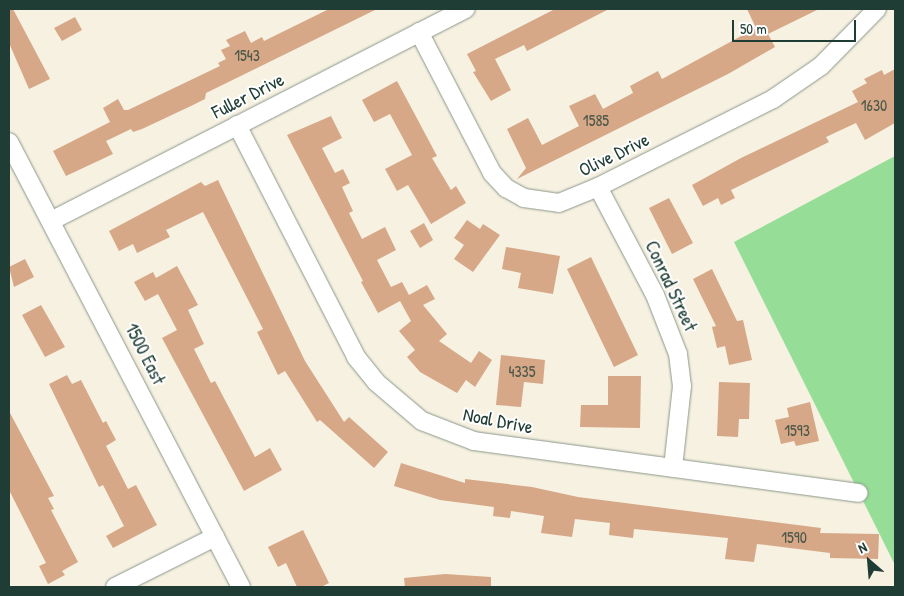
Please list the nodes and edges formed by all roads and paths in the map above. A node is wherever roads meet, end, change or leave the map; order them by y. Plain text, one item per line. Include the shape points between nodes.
1 (466, 9) edge
2 (877, 9) edge
3 (419, 32) junction
4 (237, 125) junction
5 (9, 142) edge
6 (598, 187) junction
7 (51, 221) junction
8 (673, 468) junction
9 (858, 493) dead end
10 (214, 537) junction
11 (115, 587) edge
12 (241, 587) edge

1 - 3 street, Fuller Drive
2 - 6 street, Olive Drive via 821,66 773,99
3 - 4 street, Fuller Drive
3 - 6 street, Olive Drive via 482,156 506,188 532,200 559,203
4 - 7 street, Fuller Drive
4 - 8 street, Noal Drive via 356,357 398,403 422,421 474,441
5 - 7 street, 1500 East
6 - 8 street, Conrad Street via 656,296 678,354 682,386
7 - 10 street, 1500 East
8 - 9 street, Noal Drive
10 - 11 street
10 - 12 street, 1500 East

